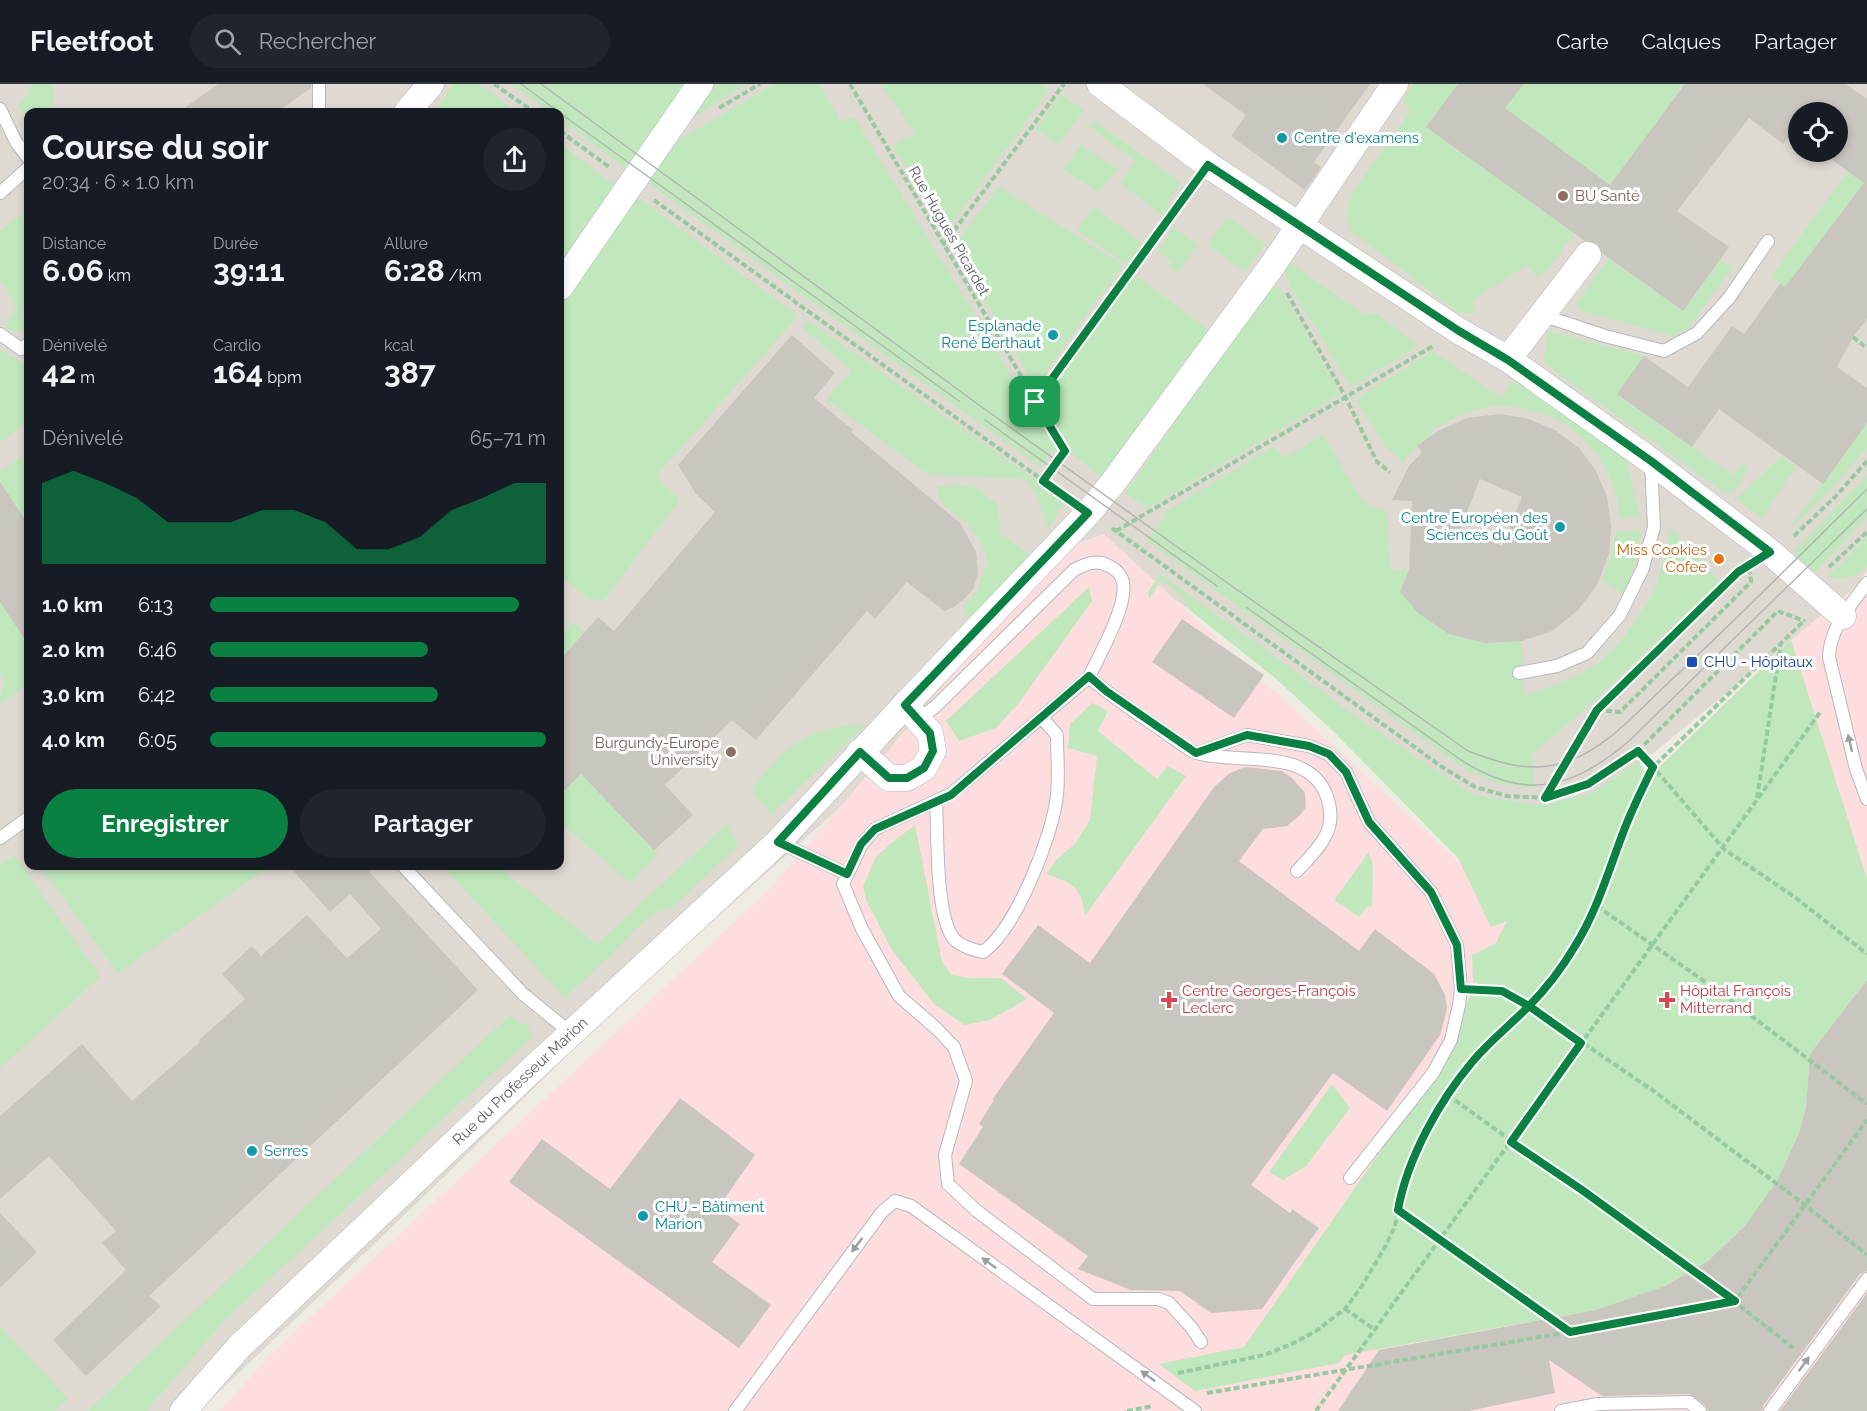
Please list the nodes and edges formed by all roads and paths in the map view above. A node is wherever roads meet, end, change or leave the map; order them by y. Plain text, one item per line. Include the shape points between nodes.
1 (319, 84) edge
2 (431, 84) edge
3 (494, 84) edge
4 (700, 84) edge
5 (850, 84) edge
6 (1064, 84) edge
7 (1100, 84) edge
8 (1395, 84) edge
9 (319, 108) edge
10 (410, 108) edge
11 (528, 108) edge
12 (0, 109) edge
13 (564, 134) edge
14 (24, 153) edge
15 (1208, 165) junction
16 (24, 172) edge
17 (632, 183) junction
18 (0, 193) edge
19 (1299, 226) junction
20 (1768, 241) dead end
21 (943, 245) junction
22 (1588, 255) dead end
23 (1272, 266) junction
24 (564, 281) edge
25 (1542, 315) junction
26 (1459, 331) junction
27 (0, 334) edge
28 (1853, 337) dead end
29 (24, 347) edge
30 (1867, 348) edge
31 (1508, 360) junction
32 (1345, 396) junction
33 (1035, 402) junction
34 (1651, 461) junction
35 (1867, 461) edge
36 (1390, 472) dead end
37 (1043, 481) junction
38 (1088, 513) junction
39 (1116, 531) junction
40 (1867, 532) edge
41 (1770, 552) junction
42 (1751, 582) dead end
43 (1867, 582) edge
44 (1826, 601) junction
45 (1804, 621) junction
46 (1781, 642) junction
47 (1519, 673) dead end
48 (1089, 676) junction
49 (1838, 689) junction
50 (1597, 710) junction
51 (912, 712) junction
52 (1042, 718) junction
53 (1638, 751) junction
54 (860, 752) junction
55 (1196, 753) junction
56 (1653, 767) junction
57 (1545, 798) junction
58 (1867, 799) edge
59 (1757, 800) junction
60 (936, 801) junction
61 (24, 821) edge
62 (0, 838) edge
63 (778, 842) junction
64 (1724, 849) junction
65 (407, 870) edge
66 (1297, 871) dead end
67 (847, 874) junction
68 (1597, 906) junction
69 (1652, 946) junction
70 (1867, 954) edge
71 (1461, 989) junction
72 (1529, 1006) junction
73 (571, 1033) junction
74 (1581, 1043) junction
75 (1448, 1095) junction
76 (1867, 1104) edge
77 (1867, 1120) edge
78 (1511, 1142) junction
79 (1350, 1178) dead end
80 (1805, 1205) junction
81 (1398, 1210) junction
82 (1439, 1239) junction
83 (1867, 1255) edge
84 (1867, 1279) edge
85 (1735, 1301) junction
86 (1345, 1309) junction
87 (1374, 1329) junction
88 (1570, 1332) junction
89 (1201, 1342) dead end
90 (1807, 1360) junction
91 (1345, 1369) junction
92 (1150, 1378) junction
93 (1172, 1394) junction
94 (183, 1411) edge
95 (735, 1411) edge
96 (1127, 1411) edge
97 (1195, 1411) edge
98 (1316, 1411) edge
99 (1561, 1411) edge
100 (1700, 1411) edge
101 (1770, 1411) edge

1 - 9 lane
2 - 10 street
3 - 11 path
4 - 17 street
5 - 21 path, Rue Hugues Picardet
6 - 21 path
7 - 15 street
8 - 19 street, Rue du Professeur Marion
12 - 14 lane
13 - 17 path
15 - 19 street
15 - 33 path
16 - 18 lane
17 - 24 street
17 - 37 path
19 - 23 street, Rue du Professeur Marion
19 - 26 street
20 - 25 lane via 1729,298 1697,333 1664,351
21 - 33 path, Rue Hugues Picardet
22 - 25 street
23 - 32 path
23 - 38 street, Rue du Professeur Marion
25 - 31 street
26 - 31 street
26 - 32 path
27 - 29 lane via 21,349
28 - 30 path
31 - 34 street
32 - 36 path via 1377,462
32 - 39 path
33 - 37 path, Rue Hugues Picardet via 1065,451
34 - 41 street
34 - 47 lane via 1654,527 1643,568 1620,615 1587,653 1557,666
35 - 41 path via 1798,534
37 - 38 path
38 - 39 path
38 - 51 street, Rue du Professeur Marion
39 - 57 path via 1442,767 1475,787
40 - 44 path
41 - 44 street
41 - 50 path via 1738,572
42 - 50 path via 1620,712
43 - 44 lane
44 - 45 path
44 - 49 lane via 1833,633 1829,657
45 - 46 path
45 - 53 path via 1778,611
46 - 56 path
46 - 59 path
48 - 51 lane via 1116,622 1124,592 1117,571 1097,562 1074,570 936,706
48 - 52 lane
48 - 55 lane
58 -> 49 lane
49 - 59 path
50 - 57 path
51 - 54 street, Rue du Professeur Marion
51 - 54 street via 930,733 933,751 924,768 907,778 889,778
52 - 60 lane via 951,795
52 - 60 lane via 1057,735 1057,796 1052,820 1012,918 983,952 955,941 947,928 941,904
53 - 56 path
53 - 57 path via 1588,784
54 - 63 street, Rue du Professeur Marion
55 - 66 lane via 1288,763 1305,768 1325,789 1332,810 1325,839
55 - 71 lane via 1247,735 1309,746 1329,754 1346,772 1369,822 1431,892 1457,945
56 - 64 path
56 - 68 path
59 - 64 path
60 - 67 lane via 875,829 861,844
61 - 62 lane
63 - 67 lane
63 - 73 street, Rue du Professeur Marion
64 - 69 path
64 - 70 path via 1796,898
65 - 73 lane via 523,994
67 - 89 lane via 843,884 862,929 899,996 954,1047 966,1082 945,1155 948,1184 977,1211 1094,1299 1158,1299 1169,1303
68 - 69 path
68 - 72 path via 1576,946
69 - 74 path
69 - 76 path via 1724,995
71 - 72 path via 1502,991
71 - 79 lane via 1451,1040 1433,1073
72 - 74 path
72 - 75 path via 1473,1061
73 - 94 street, Rue du Professeur Marion via 239,1347
74 - 78 path
74 - 80 path via 1655,1092
75 - 78 path
75 - 81 path via 1414,1158
77 - 80 path
78 - 82 path
78 - 85 path
80 - 83 path
80 - 85 path
81 - 82 path
81 - 86 path via 1395,1226 1374,1267
82 - 87 path
82 - 88 path
84 - 90 lane
85 - 88 path
85 - 90 path
86 - 87 path
86 - 92 path via 1292,1344 1264,1355
87 - 91 path
88 - 91 path
101 -> 90 lane
91 - 93 path via 1194,1395 1180,1385
91 - 98 path
92 - 93 lane
92 -> 95 lane via 911,1206 895,1201 882,1212
93 - 96 path via 1165,1404
93 - 97 lane
99 - 100 lane via 1598,1404 1689,1402

